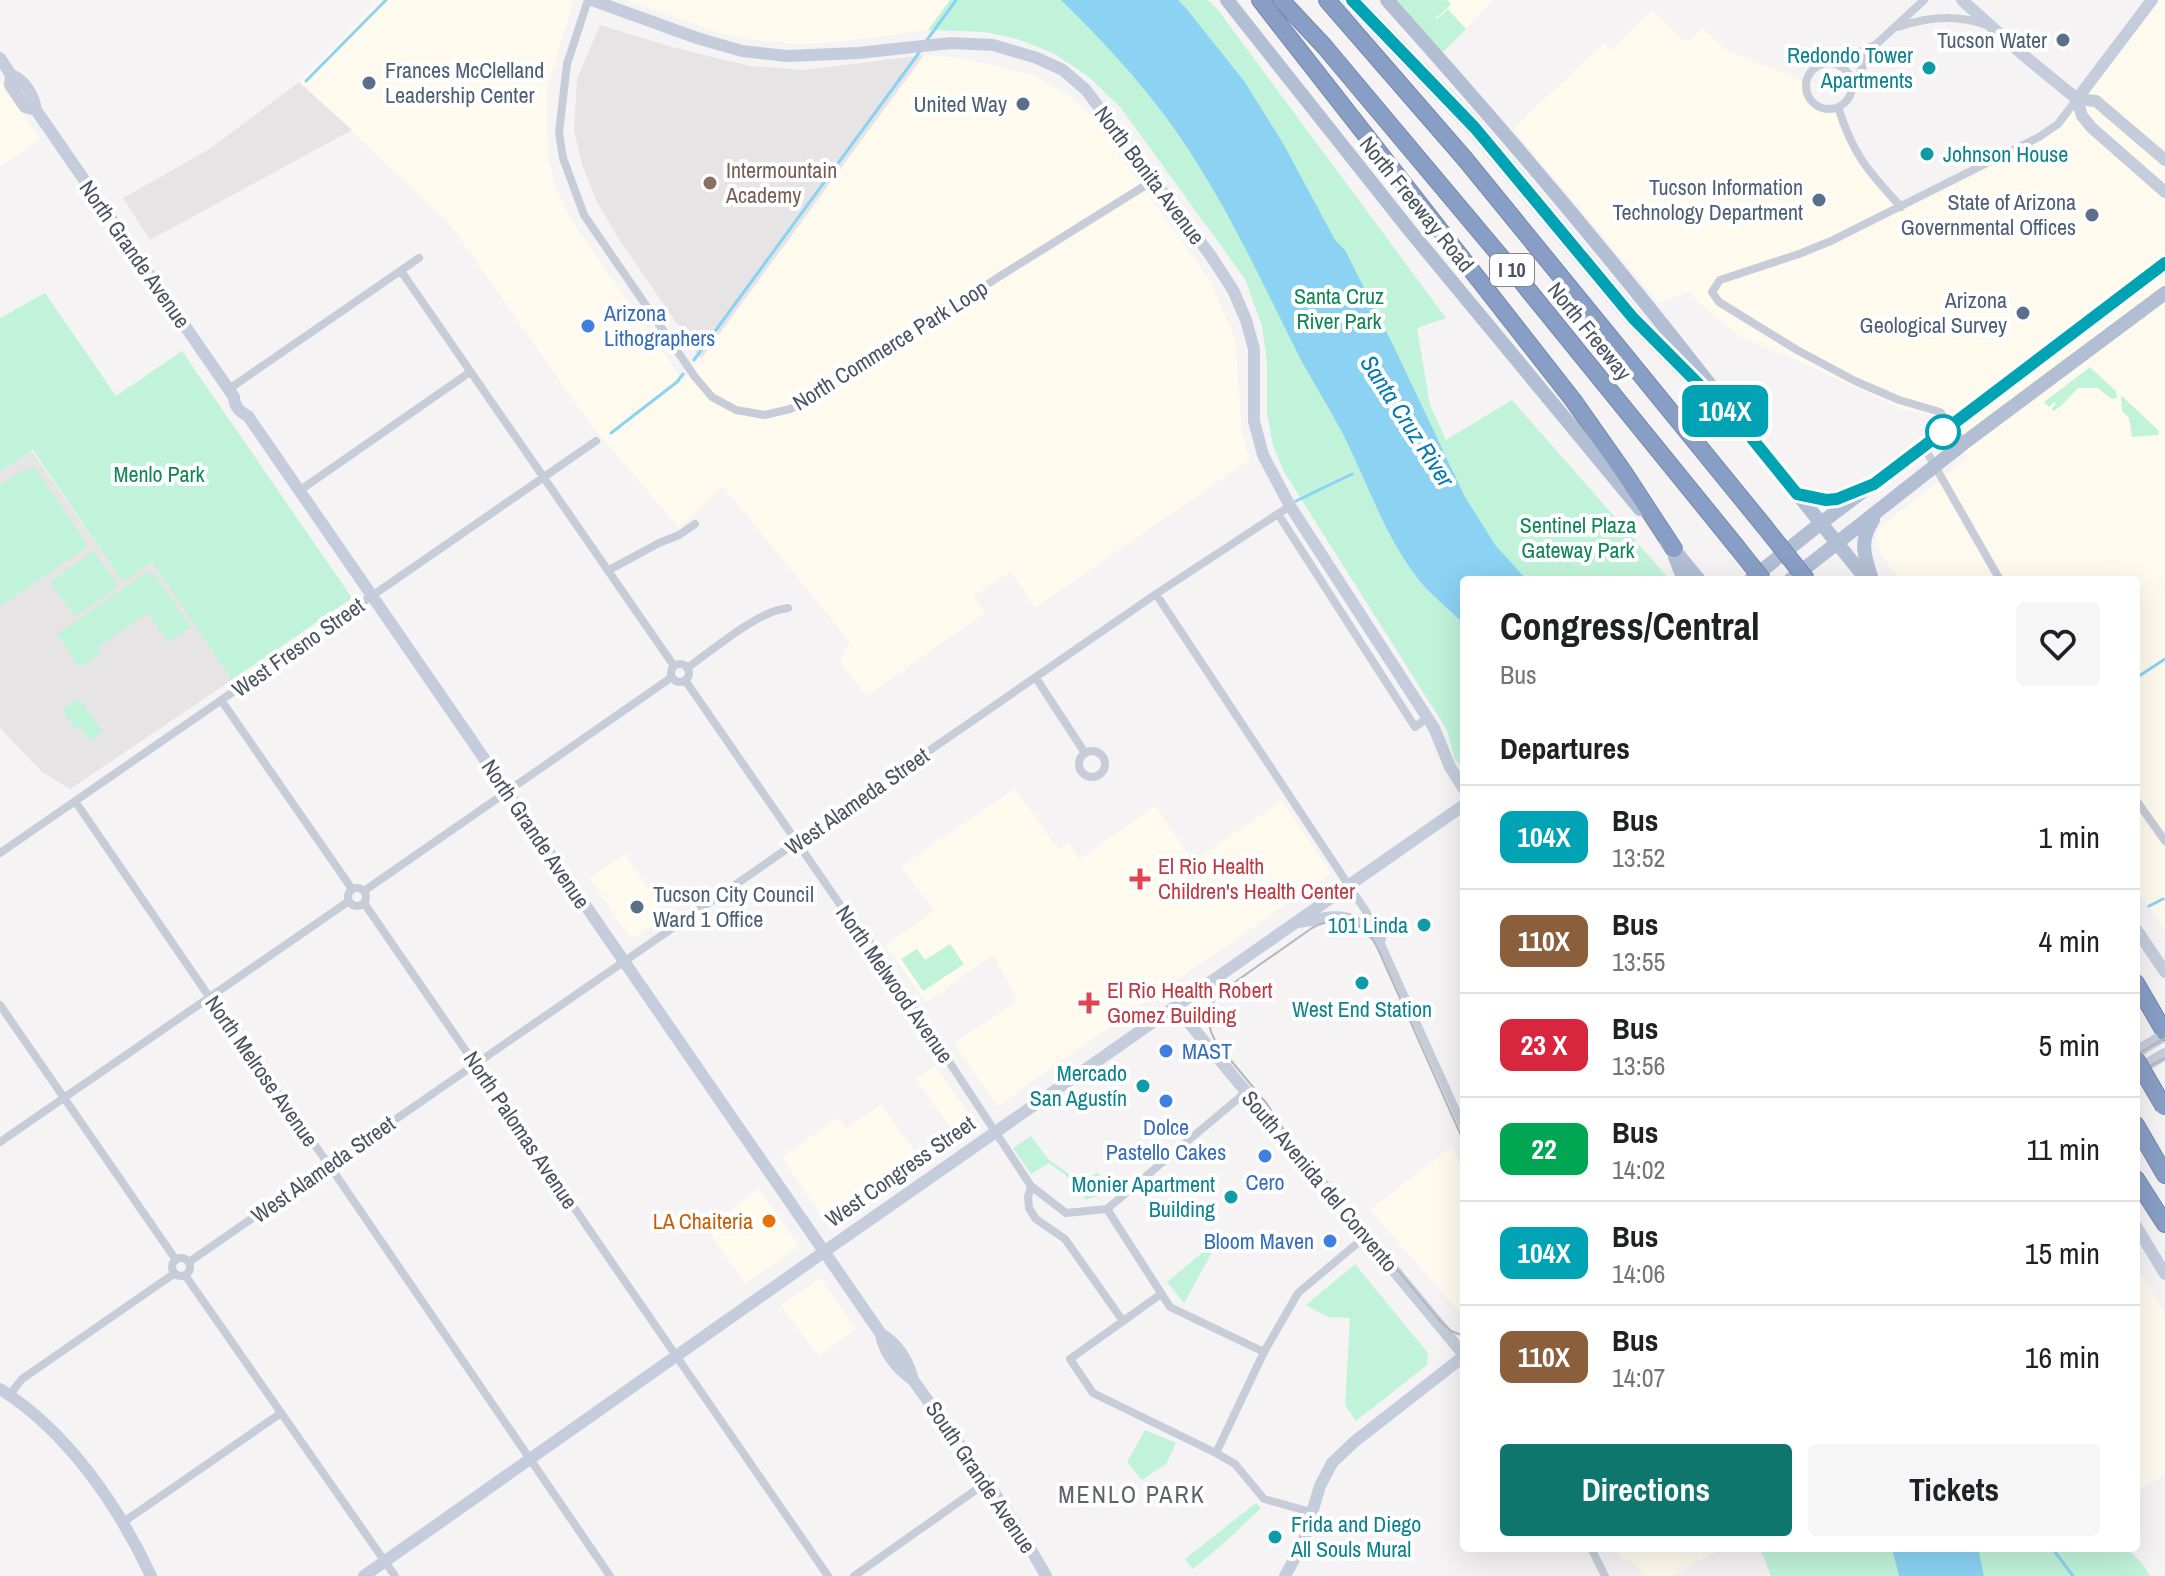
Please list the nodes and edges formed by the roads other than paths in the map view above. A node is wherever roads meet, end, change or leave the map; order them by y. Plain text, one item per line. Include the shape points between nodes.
1 (590, 0) edge
2 (1227, 0) edge
3 (1260, 0) edge
4 (1281, 0) edge
5 (1327, 0) edge
6 (1352, 0) edge
7 (1387, 0) edge
8 (1924, 0) edge
9 (1962, 0) edge
10 (2152, 0) edge
11 (1995, 31) junction
12 (1887, 33) junction
13 (1876, 44) junction
14 (0, 58) edge
15 (1827, 64) junction
16 (1851, 93) junction
17 (2077, 99) junction
18 (1838, 107) junction
19 (2165, 160) edge
20 (1154, 180) junction
21 (2165, 192) edge
22 (1901, 207) junction
23 (419, 258) dead end
24 (2165, 263) edge
25 (401, 271) junction
26 (2165, 293) edge
27 (470, 372) junction
28 (232, 393) junction
29 (1951, 426) junction
30 (1750, 436) junction
31 (596, 441) dead end
32 (1964, 443) junction
33 (1924, 447) junction
34 (1935, 466) junction
35 (544, 477) junction
36 (1874, 484) junction
37 (299, 491) junction
38 (1797, 494) junction
39 (1290, 506) junction
40 (1879, 512) junction
41 (1278, 514) junction
42 (1821, 523) junction
43 (695, 524) dead end
44 (1838, 544) junction
45 (1674, 549) junction
46 (609, 570) junction
47 (1682, 576) edge
48 (1696, 576) edge
49 (1755, 576) edge
50 (1760, 576) edge
51 (1795, 576) edge
52 (1804, 576) edge
53 (1866, 576) edge
54 (1869, 576) edge
55 (1998, 576) edge
56 (1156, 594) junction
57 (372, 596) junction
58 (788, 608) dead end
59 (674, 666) junction
60 (687, 668) junction
61 (672, 677) junction
62 (1036, 678) junction
63 (685, 680) junction
64 (221, 700) junction
65 (1427, 718) junction
66 (1085, 753) dead end
67 (1460, 783) edge
68 (507, 792) junction
69 (75, 801) junction
70 (2140, 806) edge
71 (1460, 808) edge
72 (2165, 841) edge
73 (798, 843) junction
74 (0, 853) edge
75 (1349, 885) junction
76 (352, 889) junction
77 (364, 891) junction
78 (349, 901) junction
79 (364, 903) junction
80 (1296, 922) junction
81 (2140, 935) edge
82 (1380, 939) junction
83 (623, 962) junction
84 (2165, 972) edge
85 (2140, 989) edge
86 (210, 998) junction
87 (0, 1005) edge
88 (1175, 1006) junction
89 (2165, 1034) edge
90 (2140, 1050) edge
91 (2165, 1054) edge
92 (476, 1064) junction
93 (2140, 1066) edge
94 (2140, 1069) edge
95 (1246, 1092) junction
96 (64, 1096) junction
97 (2165, 1107) edge
98 (1460, 1119) edge
99 (995, 1132) junction
100 (2140, 1132) edge
101 (0, 1142) edge
102 (329, 1165) junction
103 (2165, 1175) edge
104 (2140, 1185) edge
105 (1031, 1186) junction
106 (1107, 1209) junction
107 (2165, 1224) edge
108 (2140, 1233) edge
109 (1366, 1236) junction
110 (824, 1251) junction
111 (176, 1260) junction
112 (189, 1262) junction
113 (175, 1273) junction
114 (2165, 1274) edge
115 (185, 1275) junction
116 (1161, 1294) junction
117 (1123, 1321) junction
118 (1460, 1351) edge
119 (1264, 1352) junction
120 (676, 1357) junction
121 (1460, 1359) edge
122 (5, 1392) edge
123 (281, 1413) junction
124 (1216, 1453) junction
125 (530, 1460) junction
126 (987, 1482) junction
127 (1311, 1512) junction
128 (122, 1523) junction
129 (1593, 1552) edge
130 (385, 1561) junction
131 (151, 1576) edge
132 (364, 1576) edge
133 (395, 1576) edge
134 (610, 1576) edge
135 (828, 1576) edge
136 (854, 1576) edge
137 (1046, 1576) edge
138 (1285, 1576) edge
139 (1605, 1576) edge

1 - 20 main road, North Bonita Avenue via 742,51 787,56 951,43 993,45 1037,58 1063,70 1086,90
1 - 20 street, North Commerce Park Loop via 567,64 559,132 573,189 584,215 695,377 712,397 736,410 765,415 813,399
2 - 45 main road, North Freeway Road
3 - 45 highway via 1573,400
4 - 50 highway, North Freeway / I 10, bridge via 1517,276
5 - 52 highway, North Freeway / I 10, bridge via 1465,159
6 - 30 highway via 1475,128 1633,318
7 - 30 main road via 1640,295
8 - 12 street
9 - 11 main road
10 - 17 main road
11 - 12 street via 1946,17
11 - 17 main road
12 - 13 street
13 - 15 street
13 - 16 street
14 - 28 main road, North Grande Avenue via 25,107 36,110
15 - 16 street via 1847,72
15 - 18 street via 1809,75 1806,90 1819,107
16 - 18 street
17 - 19 main road via 2096,101
17 - 21 main road via 2092,128
17 - 22 street via 2058,124 2039,137
18 - 22 street via 1863,164
20 - 39 main road, North Bonita Avenue via 1211,256 1246,320 1254,349 1254,421 1262,451
22 - 29 street via 1820,246 1720,280 1712,292 1719,302 1797,350 1884,395 1940,412
23 - 25 street
24 - 29 main road
25 - 27 street
25 - 28 street
26 - 32 main road
27 - 35 street
27 - 37 street
28 - 37 main road, North Grande Avenue
29 - 32 street
29 - 33 main road
30 - 38 main road
31 - 35 street, West Fresno Street
32 - 34 main road
33 - 34 street
33 - 36 main road
34 - 40 main road
34 - 55 street
35 - 46 street
35 - 57 street, West Fresno Street
36 - 38 main road via 1837,499
36 - 42 main road
37 - 57 main road, North Grande Avenue
38 - 42 main road
39 - 41 street, West Alameda Street
39 - 65 main road, North Bonita Avenue
40 - 44 main road
40 - 54 main road via 1864,539
41 - 56 street, West Alameda Street
41 - 65 street via 1415,727
42 - 44 main road
42 - 49 main road
43 - 46 street
44 - 51 main road
44 - 53 main road
45 - 47 main road
45 - 48 main road, North Freeway Road
46 - 59 street
56 - 62 street, West Alameda Street
56 - 75 street
57 - 64 street, West Fresno Street
57 - 68 main road, North Grande Avenue
58 - 60 street via 759,618
59 - 60 street
59 - 61 street
60 - 63 street
61 - 63 street
61 - 68 street
62 - 66 street
62 - 73 street, West Alameda Street
63 - 73 street, North Melwood Avenue
64 - 69 street, West Fresno Street
64 - 76 street
65 - 67 main road, North Bonita Avenue
68 - 77 street
68 - 83 main road, North Grande Avenue
69 - 74 street, West Fresno Street
69 - 86 street, North Melrose Avenue
70 - 72 street
71 - 75 main road, West Congress Street
73 - 83 street, West Alameda Street
73 - 99 street, North Melwood Avenue
75 - 80 main road, West Congress Street
75 - 82 street
76 - 77 street
76 - 78 street
77 - 79 street
78 - 79 street
78 - 86 street
79 - 92 street, North Palomas Avenue
80 - 82 main road via 1353,919
80 - 88 main road, West Congress Street
81 - 84 main road
82 - 98 street
83 - 92 street, West Alameda Street
83 - 110 main road, North Grande Avenue
85 - 89 highway
86 - 96 street
86 - 102 street, North Melrose Avenue
87 - 96 street
88 - 95 main road, South Avenida del Convento
88 - 99 main road, West Congress Street
89 - 90 main road
91 - 94 main road
92 - 102 street, West Alameda Street
92 - 120 street, North Palomas Avenue
93 - 97 highway, bridge
95 - 106 street
95 - 109 main road, South Avenida del Convento
96 - 101 street
96 - 111 street
99 - 105 street, North Melwood Avenue
99 - 110 main road, West Congress Street
100 - 103 highway
102 - 112 street, West Alameda Street
102 - 125 street, North Melrose Avenue
104 - 107 highway
105 - 106 street via 1066,1213
105 - 117 street via 1029,1208 1036,1219 1065,1239
106 - 116 street
108 - 114 main road
109 - 118 main road, South Avenida del Convento
109 - 119 street via 1298,1293
110 - 120 main road, West Congress Street
110 - 126 main road, South Grande Avenue via 881,1334 908,1363 913,1380
111 - 112 street
111 - 113 street
112 - 115 street
113 - 115 street
113 - 122 street
115 - 123 street
116 - 117 street
116 - 119 street via 1170,1307
117 - 124 street via 1070,1359 1093,1393
119 - 124 street
120 - 125 main road, West Congress Street
120 - 135 street, North Palomas Avenue
121 - 127 main road via 1332,1463
122 - 128 main road via 65,1444
123 - 128 street
123 - 130 street
124 - 127 street via 1235,1464 1264,1499
125 - 130 main road, West Congress Street
125 - 134 street, North Melrose Avenue
126 - 136 street
126 - 137 main road, South Grande Avenue
127 - 138 main road via 1303,1543
128 - 131 main road
129 - 139 street
130 - 132 main road, West Congress Street
130 - 133 street

